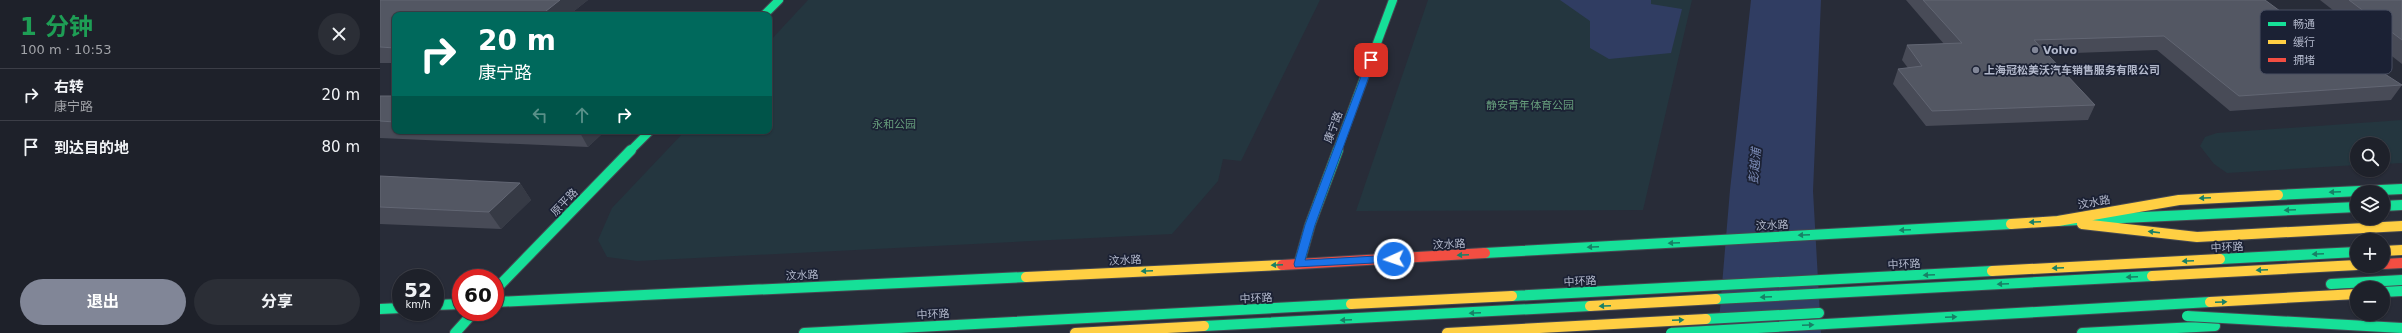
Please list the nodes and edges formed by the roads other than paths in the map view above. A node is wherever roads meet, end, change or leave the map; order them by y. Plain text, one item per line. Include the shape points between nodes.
1 (779, 0) edge
2 (1393, 0) edge
3 (767, 12) edge
4 (647, 134) edge
5 (2402, 189) edge
6 (2402, 205) edge
7 (2390, 206) edge
8 (2350, 207) edge
9 (2058, 221) junction
10 (2402, 226) edge
11 (2402, 250) edge
12 (2390, 251) edge
13 (2350, 252) edge
14 (2402, 262) edge
15 (2390, 263) edge
16 (1299, 264) junction
17 (2350, 265) edge
18 (2402, 280) edge
19 (504, 281) edge
20 (2323, 285) dead end
21 (2204, 291) dead end
22 (2402, 291) edge
23 (2390, 292) edge
24 (2350, 294) edge
25 (504, 302) edge
26 (392, 308) edge
27 (380, 309) edge
28 (2082, 310) junction
29 (1828, 312) dead end
30 (2170, 316) junction
31 (2350, 320) edge
32 (466, 321) edge
33 (2402, 328) edge
34 (2150, 329) junction
35 (455, 333) edge
36 (804, 333) edge
37 (1075, 333) edge
38 (1447, 333) edge
39 (1671, 333) edge
40 (2082, 333) edge

1 - 3 main road
2 - 16 main road, 康宁路 via 1310,225
4 - 19 main road, 原平路
5 -> 9 main road, 汶水路 via 2179,200
6 - 7 main road
8 -> 9 main road
10 -> 9 main road via 2197,237
9 -> 16 main road, 汶水路
11 - 12 main road
13 -> 36 main road, 中环路
14 - 15 main road
16 -> 25 main road, 汶水路
17 -> 37 main road
18 - 20 main road
21 - 30 main road
22 - 23 main road
28 -> 24 main road, bridge
26 - 27 main road
28 - 30 main road, bridge
39 -> 28 main road, bridge
38 -> 29 main road
30 - 33 main road, bridge
30 - 34 main road
31 - 34 main road
32 - 35 main road
34 - 40 main road

